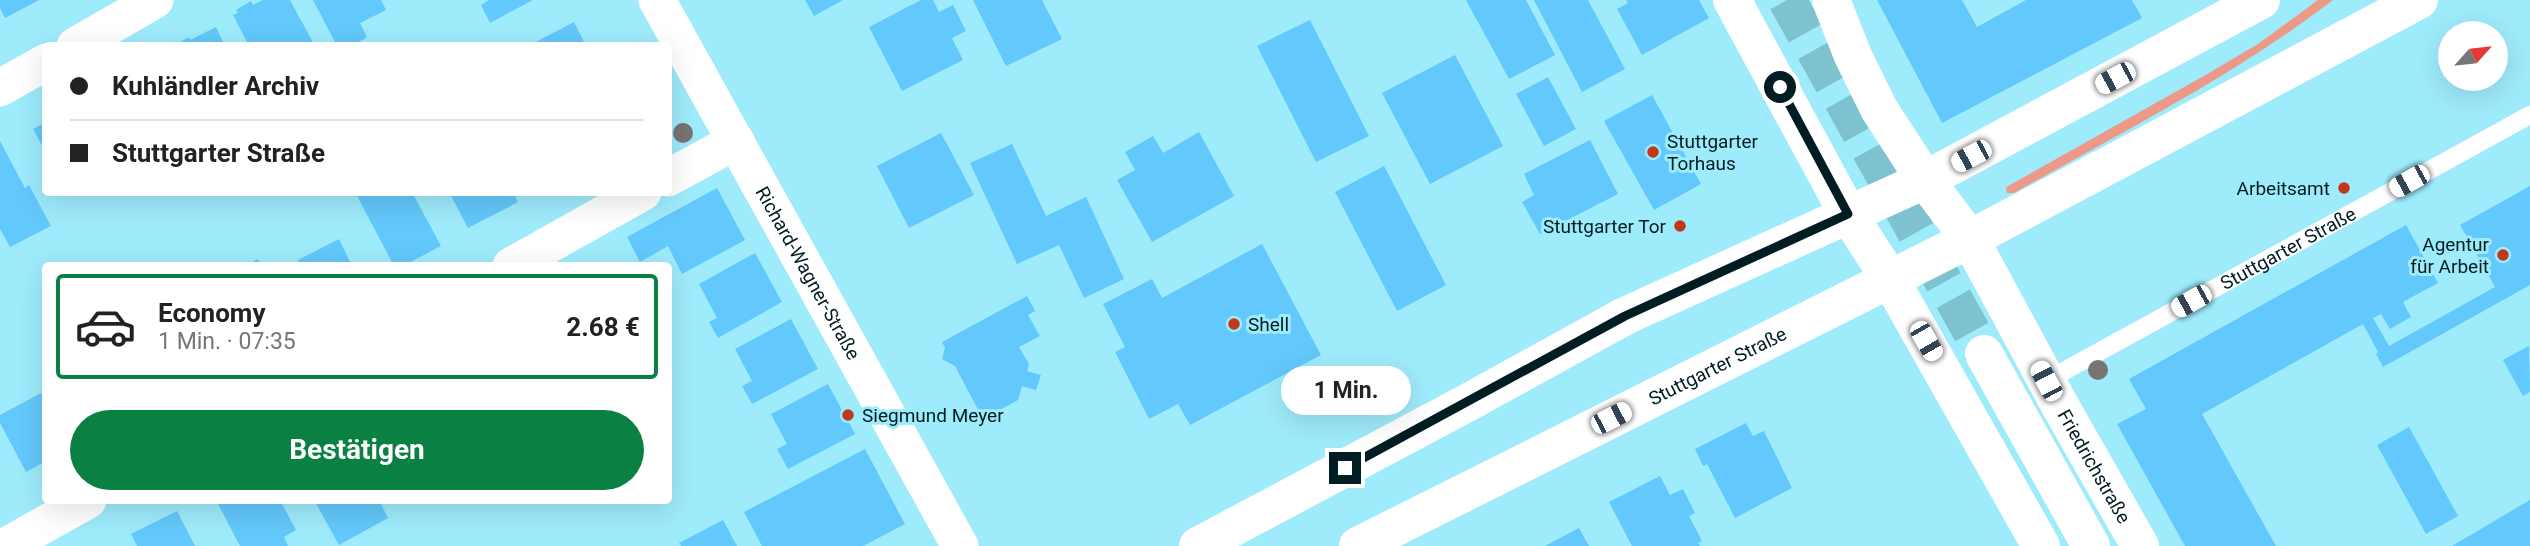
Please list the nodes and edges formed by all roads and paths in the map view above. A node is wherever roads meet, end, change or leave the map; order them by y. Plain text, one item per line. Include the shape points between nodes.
1 (155, 0) edge
2 (657, 0) edge
3 (1732, 0) edge
4 (1831, 0) edge
5 (2261, 0) edge
6 (2419, 0) edge
7 (82, 42) edge
8 (42, 64) edge
9 (0, 88) edge
10 (2530, 115) edge
11 (736, 141) junction
12 (672, 176) edge
13 (1925, 180) junction
14 (636, 196) edge
15 (1848, 214) junction
16 (1970, 239) junction
17 (518, 262) edge
18 (1890, 279) junction
19 (1984, 354) tunnel mouth
20 (2046, 381) junction
21 (81, 504) edge
22 (6, 546) edge
23 (960, 546) edge
24 (1198, 546) edge
25 (1358, 546) edge
26 (2041, 546) edge
27 (2091, 546) edge
28 (2140, 546) edge

1 - 7 street
2 - 11 street, Richard-Wagner-Straße
3 - 15 main road
4 - 13 main road via 1879,108
5 - 13 main road
6 - 16 main road, Stuttgarter Straße
8 - 9 street
10 - 20 lane, Stuttgarter Straße
11 - 12 street
11 - 23 street, Richard-Wagner-Straße
13 - 15 main road
13 - 16 main road
14 - 17 street
15 - 18 main road
15 - 24 main road via 1625,316
16 - 18 main road, Stuttgarter Straße
16 - 20 main road, Friedrichstraße
18 - 25 main road, Stuttgarter Straße
18 - 26 main road
19 - 27 main road
20 - 28 main road, Friedrichstraße
21 - 22 street

